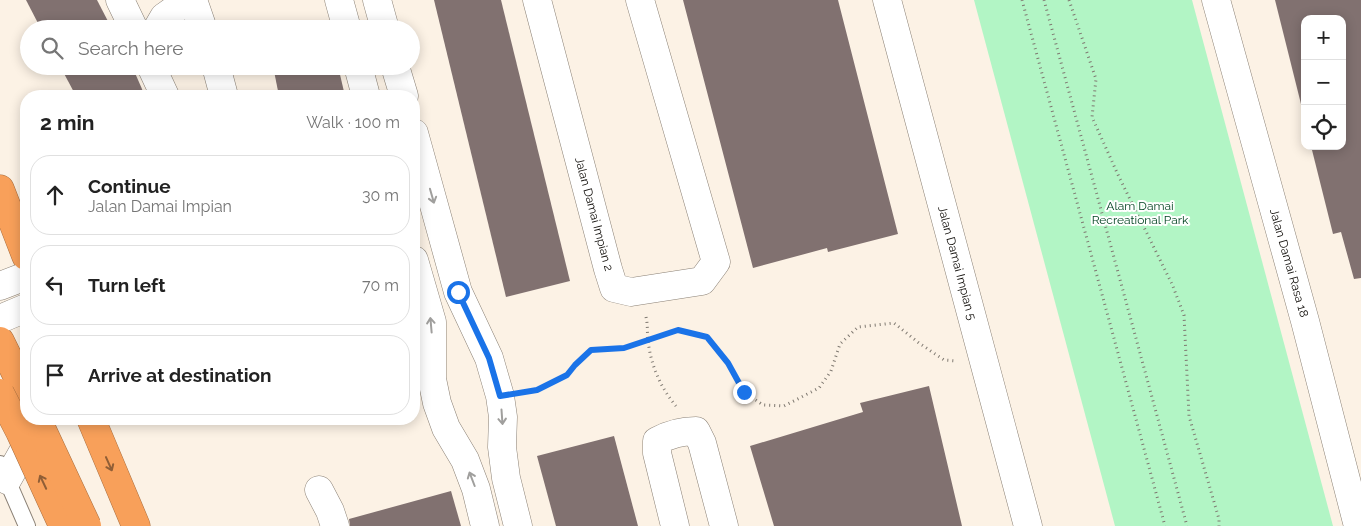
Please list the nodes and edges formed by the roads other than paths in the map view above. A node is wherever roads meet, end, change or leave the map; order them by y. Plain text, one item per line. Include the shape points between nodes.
1 (120, 0) edge
2 (152, 0) edge
3 (166, 0) edge
4 (188, 0) edge
5 (193, 0) edge
6 (339, 0) edge
7 (377, 0) edge
8 (537, 0) edge
9 (640, 0) edge
10 (887, 0) edge
11 (1216, 0) edge
12 (130, 20) edge
13 (162, 20) edge
14 (200, 20) edge
15 (345, 20) edge
16 (383, 20) edge
17 (218, 75) edge
18 (360, 75) edge
19 (398, 75) edge
20 (222, 90) edge
21 (364, 90) edge
22 (402, 90) edge
23 (420, 155) edge
24 (0, 189) edge
25 (20, 241) edge
26 (20, 278) edge
27 (420, 281) edge
28 (0, 286) edge
29 (20, 311) edge
30 (0, 319) edge
31 (0, 341) edge
32 (20, 382) edge
33 (0, 394) edge
34 (36, 425) edge
35 (41, 425) edge
36 (94, 425) edge
37 (3, 472) edge
38 (319, 490) dead end
39 (27, 526) edge
40 (63, 526) edge
41 (87, 526) edge
42 (136, 526) edge
43 (334, 526) edge
44 (485, 526) edge
45 (518, 526) edge
46 (675, 526) edge
47 (724, 526) edge
48 (1028, 526) edge
49 (1358, 526) edge

1 - 12 street
2 - 3 street
4 - 13 street
5 - 14 street
6 - 15 street
7 - 16 street
8 - 9 street, Jalan Damai Impian 2 via 614,288 631,292 702,281 716,262
10 - 48 street, Jalan Damai Impian 5
11 - 49 street, Jalan Damai Rasa 18 via 1305,320
17 - 20 street
18 - 21 street
19 - 22 street
23 -> 45 street via 458,292 489,358 500,396 506,478
24 - 25 highway
26 - 28 street
44 -> 27 street via 465,460 436,403 432,379 432,322
29 - 30 street
31 - 32 highway
40 -> 33 highway, bridge
34 - 37 street
35 - 41 highway, bridge
36 -> 42 highway
37 - 39 lane
38 - 43 street
46 - 47 street via 657,441 665,436 696,430

